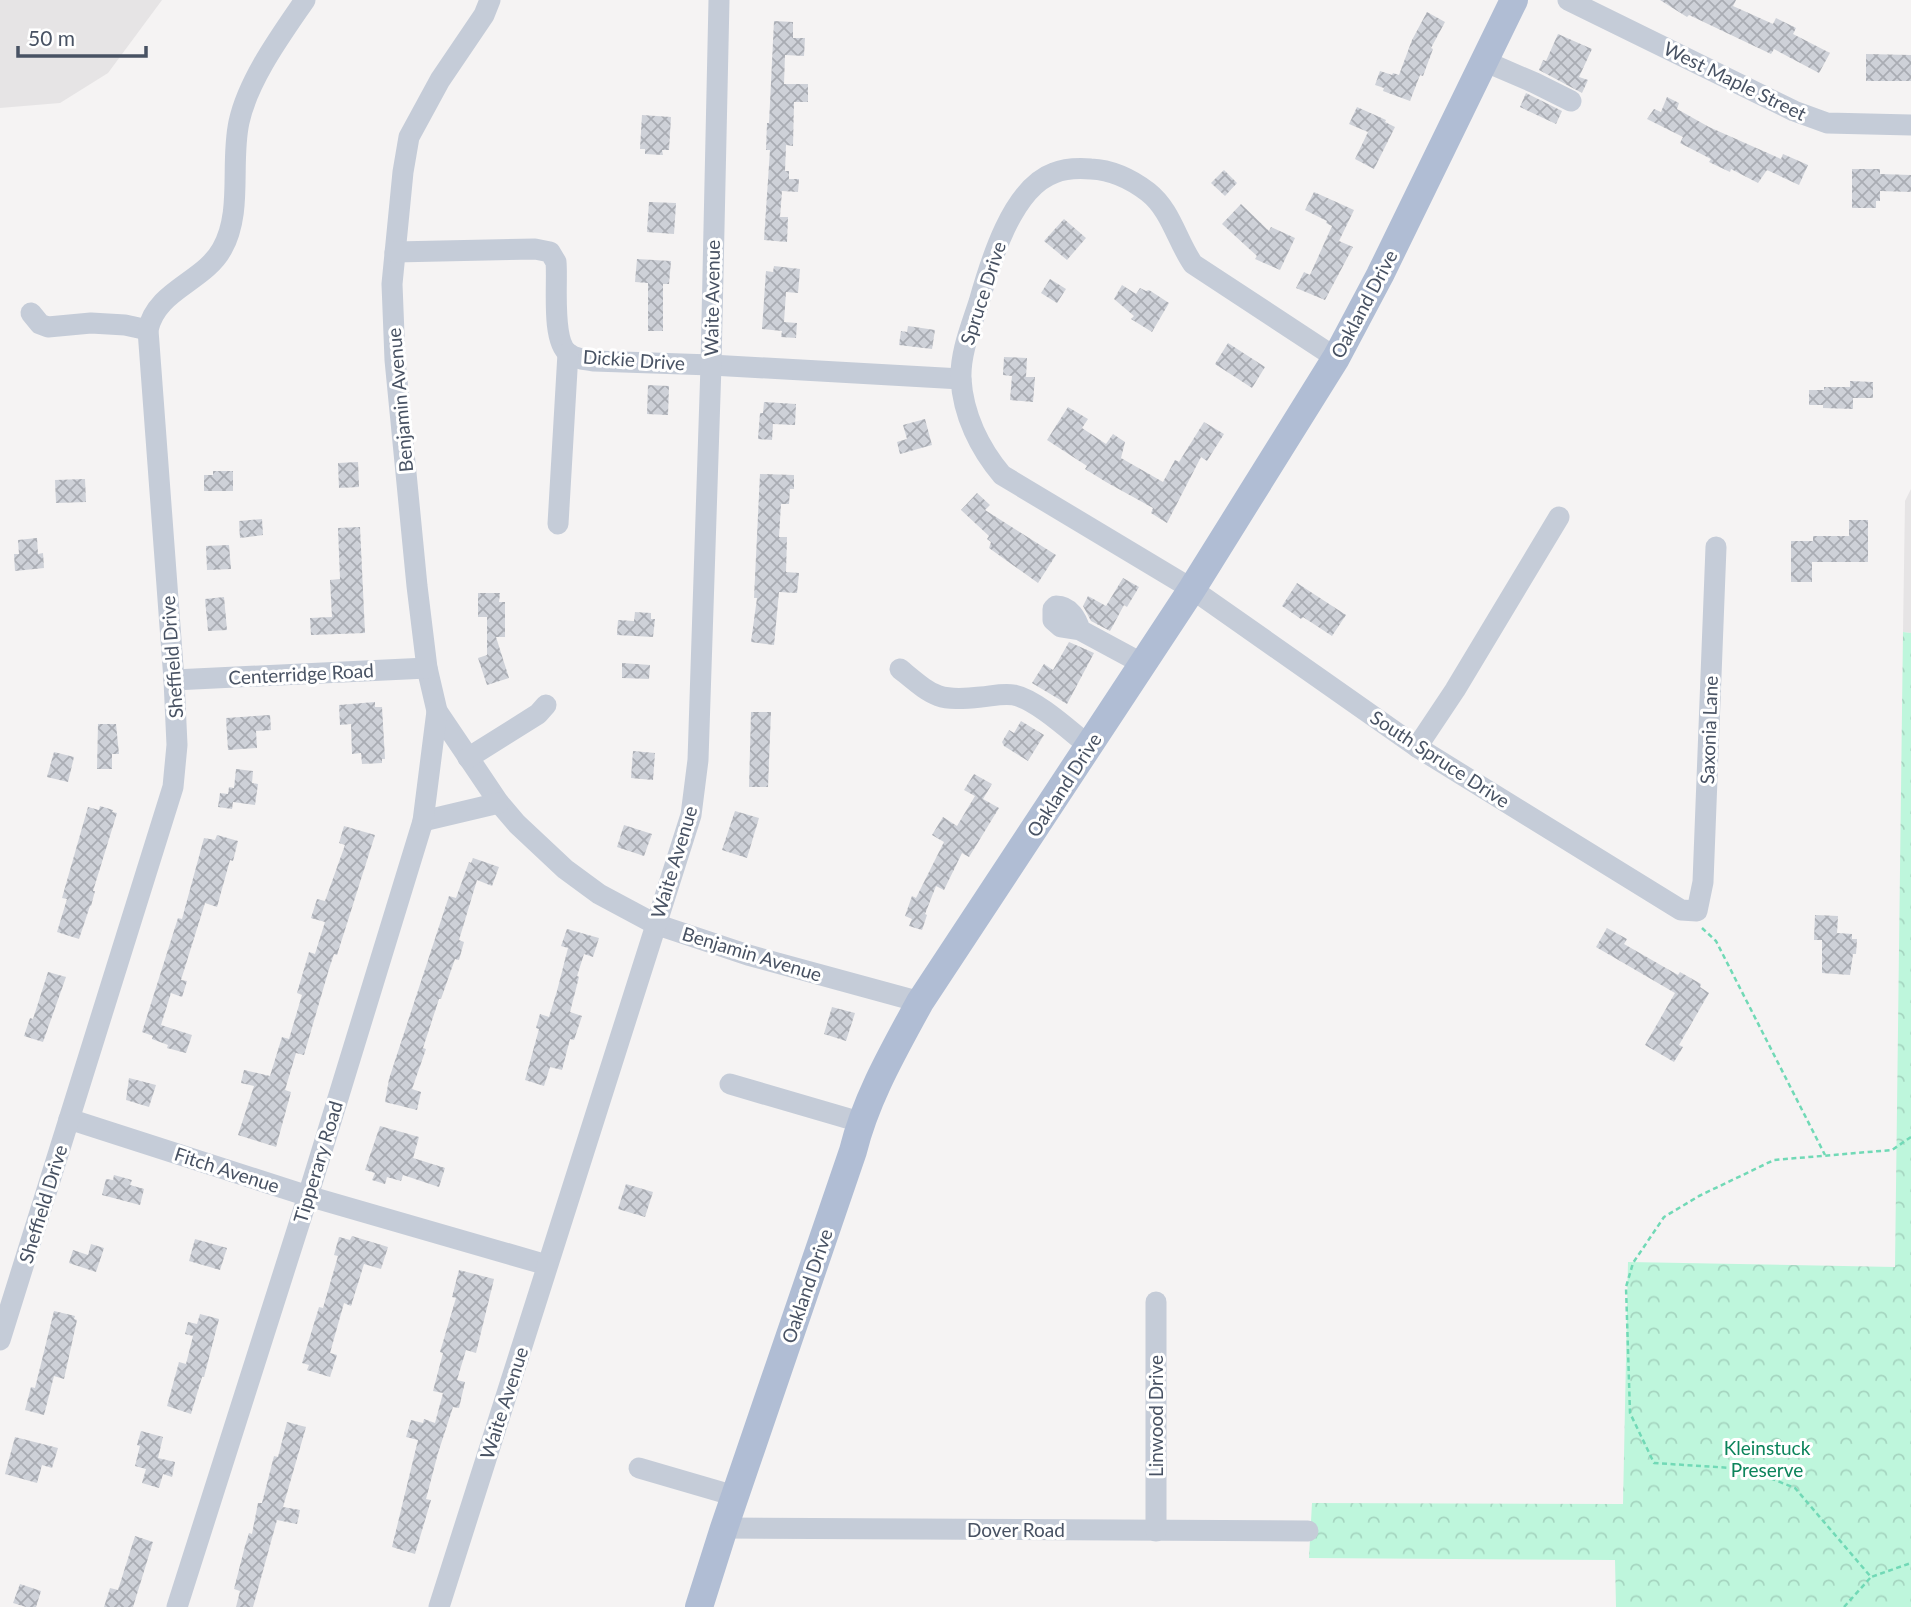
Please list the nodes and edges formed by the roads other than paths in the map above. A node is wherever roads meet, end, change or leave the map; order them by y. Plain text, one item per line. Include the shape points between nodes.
1 (305, 0) edge
2 (490, 0) edge
3 (719, 0) edge
4 (1514, 0) edge
5 (1568, 0) edge
6 (1484, 61) junction
7 (1571, 102) dead end
8 (1911, 125) edge
9 (395, 252) junction
10 (31, 313) dead end
11 (148, 330) junction
12 (568, 353) junction
13 (1336, 358) junction
14 (711, 365) junction
15 (961, 379) junction
16 (1559, 517) dead end
17 (558, 524) dead end
18 (1716, 547) dead end
19 (1192, 589) junction
20 (1080, 630) dead end
21 (1143, 663) junction
22 (428, 668) junction
23 (900, 669) dead end
24 (174, 680) junction
25 (546, 705) dead end
26 (437, 711) junction
27 (1089, 746) junction
28 (1417, 747) junction
29 (468, 758) junction
30 (499, 803) junction
31 (423, 821) junction
32 (1689, 911) joint
33 (655, 925) junction
34 (920, 1002) junction
35 (730, 1084) dead end
36 (69, 1119) junction
37 (860, 1122) junction
38 (308, 1196) junction
39 (547, 1265) junction
40 (1156, 1302) dead end
41 (0, 1340) edge
42 (639, 1468) dead end
43 (735, 1496) junction
44 (724, 1528) junction
45 (1156, 1531) junction
46 (1308, 1531) dead end
47 (177, 1607) edge
48 (439, 1607) edge
49 (699, 1607) edge

1 - 11 street via 279,37 239,121 232,228 222,251 157,308
2 - 9 street, Benjamin Avenue via 410,136
3 - 14 street, Waite Avenue
4 - 6 main road, Oakland Drive
5 - 8 street, West Maple Street via 1794,111 1827,123
6 - 7 street
6 - 13 main road, Oakland Drive
9 - 12 street, Dickie Drive via 550,252 556,262 558,332
9 - 22 street, Benjamin Avenue via 395,360
10 - 11 street via 48,327 91,323
11 - 24 street, Sheffield Drive
12 - 14 street, Dickie Drive via 594,361
12 - 17 street
13 - 15 street, Spruce Drive via 1193,264 1169,217 1151,194 1126,176 1074,168 1052,173 1035,185 1003,234 964,353
13 - 19 main road, Oakland Drive
14 - 15 street, Dickie Drive
14 - 33 street, Waite Avenue via 698,760 691,815
15 - 19 street, Spruce Drive via 976,435 1002,475
16 - 28 street
18 - 32 street, Saxonia Lane via 1703,882
19 - 21 main road, Oakland Drive
19 - 28 street, South Spruce Drive
20 - 21 street
21 - 27 main road, Oakland Drive
22 - 24 street, Centerridge Road
22 - 26 street, Benjamin Avenue
23 - 27 street via 939,697 1004,694 1021,698
24 - 36 street, Sheffield Drive via 177,745 173,787
25 - 29 street via 538,715
26 - 29 street, Benjamin Avenue
26 - 31 street, Tipperary Road
27 - 34 main road, Oakland Drive
28 - 32 street, South Spruce Drive
29 - 30 street, Benjamin Avenue
30 - 31 street
30 - 33 street, Benjamin Avenue via 565,869
31 - 38 street, Tipperary Road
33 - 34 street, Benjamin Avenue
33 - 39 street, Waite Avenue
34 - 37 main road, Oakland Drive
35 - 37 street
36 - 38 street, Fitch Avenue
36 - 41 street, Sheffield Drive
37 - 43 main road, Oakland Drive
38 - 39 street, Fitch Avenue
38 - 47 street, Tipperary Road
39 - 48 street, Waite Avenue
40 - 45 street, Linwood Drive
42 - 43 street
43 - 44 main road, Oakland Drive
44 - 45 street, Dover Road
44 - 49 main road, Oakland Drive
45 - 46 street, Dover Road

